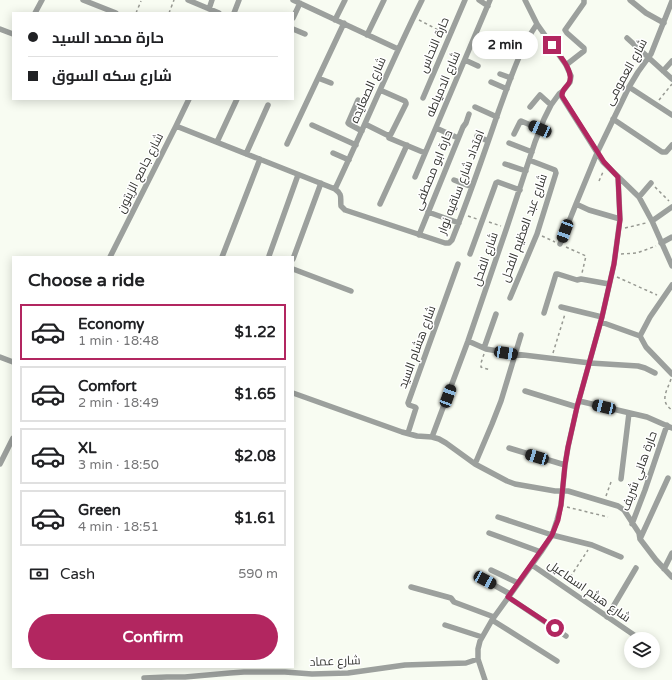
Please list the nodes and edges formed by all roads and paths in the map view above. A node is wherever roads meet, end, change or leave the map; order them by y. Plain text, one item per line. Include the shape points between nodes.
1 (42, 0) edge
2 (83, 0) edge
3 (174, 0) edge
4 (188, 0) edge
5 (212, 0) edge
6 (239, 0) edge
7 (293, 0) edge
8 (344, 0) edge
9 (384, 0) edge
10 (422, 0) edge
11 (465, 0) edge
12 (479, 0) edge
13 (525, 0) edge
14 (584, 0) edge
15 (630, 0) edge
16 (141, 1) dead end
17 (672, 1) edge
18 (300, 3) junction
19 (489, 3) edge
20 (210, 9) junction
21 (36, 12) edge
22 (112, 12) edge
23 (136, 12) edge
24 (169, 12) edge
25 (217, 12) edge
26 (234, 12) edge
27 (294, 16) edge
28 (414, 17) junction
29 (335, 20) junction
30 (344, 23) junction
31 (664, 23) junction
32 (537, 24) junction
33 (0, 29) edge
34 (294, 29) edge
35 (12, 34) edge
36 (305, 34) dead end
37 (367, 34) junction
38 (449, 36) junction
39 (627, 38) dead end
40 (398, 49) junction
41 (649, 58) junction
42 (465, 60) junction
43 (672, 61) edge
44 (566, 65) junction
45 (478, 66) dead end
46 (663, 72) junction
47 (500, 74) dead end
48 (318, 78) junction
49 (511, 78) junction
50 (672, 79) edge
51 (491, 82) dead end
52 (331, 83) dead end
53 (672, 84) edge
54 (629, 87) junction
55 (507, 89) junction
56 (380, 90) junction
57 (563, 91) junction
58 (422, 98) dead end
59 (188, 100) edge
60 (237, 100) edge
61 (358, 100) dead end
62 (655, 104) junction
63 (268, 105) dead end
64 (551, 105) junction
65 (475, 107) dead end
66 (530, 107) dead end
67 (469, 114) dead end
68 (672, 116) edge
69 (497, 117) junction
70 (613, 119) junction
71 (365, 124) junction
72 (312, 125) dead end
73 (176, 126) junction
74 (436, 128) junction
75 (540, 129) junction
76 (362, 131) junction
77 (514, 134) dead end
78 (477, 136) dead end
79 (389, 138) dead end
80 (458, 138) junction
81 (488, 141) junction
82 (217, 142) junction
83 (509, 143) dead end
84 (287, 144) dead end
85 (356, 145) junction
86 (407, 145) junction
87 (672, 145) edge
88 (532, 152) junction
89 (333, 153) dead end
90 (425, 153) junction
91 (597, 153) junction
92 (246, 154) junction
93 (260, 159) junction
94 (349, 160) junction
95 (530, 160) junction
96 (505, 164) dead end
97 (606, 165) junction
98 (526, 171) junction
99 (298, 175) junction
100 (415, 177) dead end
101 (618, 177) junction
102 (454, 180) dead end
103 (599, 181) dead end
104 (321, 183) junction
105 (651, 183) joint
106 (472, 187) junction
107 (335, 189) junction
108 (520, 190) junction
109 (638, 197) junction
110 (380, 204) dead end
111 (576, 204) junction
112 (672, 206) edge
113 (428, 212) junction
114 (620, 220) junction
115 (652, 221) junction
116 (459, 223) junction
117 (619, 229) junction
118 (537, 234) junction
119 (419, 235) junction
120 (672, 237) edge
121 (661, 243) junction
122 (560, 244) junction
123 (470, 254) dead end
124 (616, 254) junction
125 (111, 256) edge
126 (222, 256) edge
127 (269, 256) edge
128 (294, 256) edge
129 (670, 259) edge
130 (458, 264) dead end
131 (672, 266) edge
132 (294, 269) edge
133 (611, 275) junction
134 (580, 278) junction
135 (609, 284) junction
136 (672, 285) edge
137 (351, 291) dead end
138 (510, 298) dead end
139 (664, 298) junction
140 (564, 308) joint
141 (544, 313) dead end
142 (496, 314) dead end
143 (601, 319) junction
144 (521, 335) dead end
145 (640, 336) junction
146 (468, 341) junction
147 (485, 348) junction
148 (515, 354) junction
149 (0, 357) edge
150 (551, 358) junction
151 (12, 362) edge
152 (590, 363) junction
153 (491, 370) dead end
154 (655, 373) dead end
155 (672, 374) edge
156 (672, 378) edge
157 (525, 391) dead end
158 (294, 393) edge
159 (578, 404) junction
160 (672, 405) edge
161 (670, 408) junction
162 (672, 410) edge
163 (630, 413) junction
164 (670, 427) edge
165 (408, 433) junction
166 (432, 437) junction
167 (12, 440) edge
168 (510, 448) dead end
169 (0, 464) edge
170 (474, 464) junction
171 (565, 465) junction
172 (668, 478) dead end
173 (621, 479) dead end
174 (611, 482) dead end
175 (563, 491) junction
176 (604, 501) junction
177 (561, 505) junction
178 (498, 517) dead end
179 (608, 517) dead end
180 (632, 524) junction
181 (489, 533) dead end
182 (552, 535) junction
183 (640, 539) junction
184 (592, 546) junction
185 (540, 552) junction
186 (672, 553) edge
187 (621, 557) dead end
188 (532, 564) junction
189 (636, 568) dead end
190 (664, 569) junction
191 (491, 570) dead end
192 (672, 577) edge
193 (485, 580) dead end
194 (518, 583) junction
195 (411, 587) dead end
196 (564, 587) junction
197 (509, 595) junction
198 (607, 617) junction
199 (493, 618) junction
200 (445, 625) dead end
201 (630, 632) edge
202 (566, 636) dead end
203 (482, 637) junction
204 (478, 659) junction
205 (557, 661) dead end
206 (144, 678) dead end
207 (485, 680) edge

1 - 21 street
2 - 22 street
3 - 24 path
4 - 20 street
5 - 20 street
6 - 26 street
7 - 18 street
8 - 29 street
9 - 37 street
10 - 28 street, شارع الصعايده
11 - 38 street, حارة النحاس
12 - 19 street
13 - 32 street
14 - 44 street via 566,30 584,51
15 - 31 street
16 - 23 path
17 - 31 street, شارع العمومى
18 - 27 street
18 - 29 street
19 - 42 street, شارع الدمياطه
20 - 25 street
28 - 38 path
28 - 40 street, شارع الصعايده
29 - 30 street
30 - 37 street
30 - 48 street
31 - 41 street, شارع العمومى
32 - 44 street
32 - 49 street, امتداد شارع ساقيه نوار via 529,35
33 - 35 street
34 - 36 street
37 - 40 street
38 - 58 street, حارة النحاس
39 - 41 street
40 - 56 street, شارع الصعايده
41 - 46 street
41 - 54 street, شارع العمومى
42 - 45 street
42 - 74 street, شارع الدمياطه
43 - 46 street
44 - 57 street, شارع الفحل via 571,76
46 - 50 street
47 - 49 street
48 - 52 street
48 - 84 street
49 - 55 street, امتداد شارع ساقيه نوار
51 - 55 street
53 - 62 path
54 - 62 street
54 - 70 street, شارع العمومى
55 - 69 street, امتداد شارع ساقيه نوار
56 - 71 street, شارع الصعايده
56 - 71 street via 405,101 406,104 391,134 387,135
57 - 64 street, شارع الفحل
57 - 91 street via 562,96
59 - 73 street, شارع جامع الزيتون
60 - 82 street
61 - 76 street via 348,124
62 - 68 street
63 - 92 street
64 - 66 street via 540,95
64 - 75 street, شارع الفحل
65 - 69 street
67 - 80 street, حارة ابو مصطفى
69 - 81 street, امتداد شارع ساقيه نوار
70 - 87 street via 661,151 667,151
70 - 91 street, شارع العمومى
71 - 76 street, شارع الصعايده
72 - 85 street
73 - 82 street
73 - 125 street, شارع جامع الزيتون
74 - 80 street
74 - 90 street, شارع الدمياطه
75 - 77 street via 521,121
75 - 88 street, شارع الفحل
76 - 85 street, شارع الصعايده
78 - 81 street
79 - 86 street
80 - 113 street, حارة ابو مصطفى
81 - 106 street, امتداد شارع ساقيه نوار
82 - 92 street
83 - 88 street
85 - 94 street, شارع الصعايده
86 - 90 street
86 - 110 street
88 - 95 street, شارع الفحل
89 - 94 street
90 - 100 street, شارع الدمياطه
91 - 97 street
91 - 111 street, شارع العمومى
92 - 93 street
93 - 99 street
93 - 126 street
94 - 107 street, شارع الصعايده
95 - 98 street, شارع الفحل
95 - 118 street, شارع عبد العظيم الفحل via 556,171
96 - 98 street
97 - 101 street
97 - 103 path
98 - 108 street, شارع الفحل
99 - 104 street
99 - 127 street
101 - 109 street
101 - 114 street
102 - 106 street
104 - 107 street
104 - 128 street
105 - 109 street
105 - 112 path
106 - 116 street, امتداد شارع ساقيه نوار
107 - 119 street, امتداد شارع ساقيه نوار via 342,195 341,206 345,210
108 - 123 street via 496,182
108 - 146 street, شارع الفحل
109 - 115 street
111 - 114 street
111 - 122 street, شارع العمومى
112 - 115 street
113 - 116 street
113 - 119 street, حارة ابو مصطفى
114 - 117 street
115 - 117 path
115 - 121 street
116 - 119 street, امتداد شارع ساقيه نوار via 449,243
117 - 124 street
118 - 122 path
118 - 138 street, شارع عبد العظيم الفحل
120 - 121 street
121 - 124 path via 637,253
121 - 129 street
122 - 134 path via 586,256
124 - 133 street
129 - 131 street
130 - 165 street, شارع هشام السيد via 408,403 416,408
132 - 137 street
133 - 135 street
133 - 139 path
134 - 135 street
134 - 141 street via 577,280 556,274
135 - 143 street
136 - 139 street
139 - 145 street
140 - 143 street
140 - 150 path
142 - 147 street
143 - 145 street
143 - 152 street
144 - 148 street
145 - 155 street via 646,347
146 - 147 street
146 - 166 street, شارع الفحل
147 - 148 street
147 - 153 path via 480,363 483,368
148 - 150 street
148 - 170 street via 501,401
149 - 151 street
150 - 152 street
152 - 154 street via 638,366
152 - 159 street
156 - 161 path via 664,396
157 - 159 street
158 - 165 street
159 - 163 street
159 - 171 street
160 - 161 path
161 - 162 path
163 - 164 street
163 - 173 street, حارة هاني شريف
164 - 180 street, حارة هاني شريف
165 - 166 street
166 - 170 street via 446,443
167 - 169 street
168 - 171 street
170 - 175 street via 515,484
171 - 175 street
172 - 183 street
174 - 176 path
175 - 176 street
175 - 177 street
176 - 180 street via 622,508
177 - 179 path
177 - 182 street
178 - 182 street
180 - 183 street
181 - 185 street
182 - 184 street
182 - 185 street
183 - 190 street
184 - 187 street
184 - 196 path
185 - 188 street
186 - 190 street
188 - 194 street
188 - 196 street, شارع هيثم اسماعيل
189 - 198 street
190 - 192 street
191 - 194 street
193 - 197 street
194 - 197 street
195 - 199 street via 452,598 454,602
196 - 198 street, شارع هيثم اسماعيل
197 - 199 street
197 - 202 street
198 - 201 street, شارع هيثم اسماعيل
199 - 203 street
199 - 205 street
200 - 203 street
203 - 204 street
204 - 206 street, شارع عماد via 466,663 404,665 348,673 244,672 185,678
204 - 207 street

